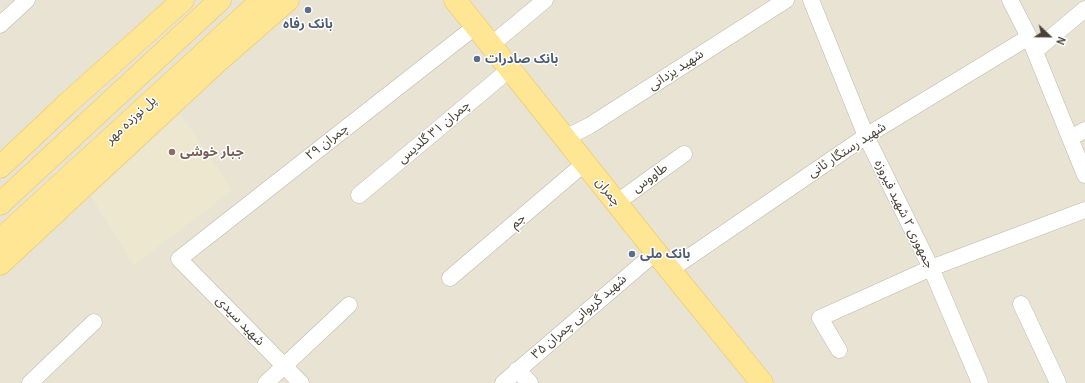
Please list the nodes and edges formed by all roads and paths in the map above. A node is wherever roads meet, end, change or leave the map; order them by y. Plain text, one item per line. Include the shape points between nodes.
1 (27, 0) edge
2 (183, 0) edge
3 (220, 0) edge
4 (262, 0) edge
5 (288, 0) edge
6 (455, 0) edge
7 (545, 0) edge
8 (786, 0) edge
9 (811, 0) edge
10 (1010, 0) edge
11 (1085, 9) edge
12 (474, 15) edge
13 (0, 25) edge
14 (491, 44) junction
15 (1032, 44) junction
16 (510, 69) junction
17 (1085, 130) edge
18 (866, 136) junction
19 (565, 138) junction
20 (1070, 138) junction
21 (684, 154) dead end
22 (585, 163) junction
23 (0, 166) edge
24 (1085, 175) edge
25 (358, 195) dead end
26 (616, 203) junction
27 (0, 204) edge
28 (1085, 210) edge
29 (0, 240) edge
30 (656, 252) junction
31 (179, 259) joint
32 (0, 264) edge
33 (931, 268) junction
34 (670, 270) junction
35 (450, 278) dead end
36 (1022, 304) dead end
37 (349, 305) dead end
38 (94, 322) dead end
39 (839, 350) dead end
40 (284, 367) junction
41 (517, 370) junction
42 (30, 383) edge
43 (266, 383) edge
44 (301, 383) edge
45 (502, 383) edge
46 (530, 383) edge
47 (762, 383) edge
48 (980, 383) edge
49 (1058, 383) edge

1 - 13 street
2 - 23 main road
3 - 27 main road
4 - 29 main road, پل نوزده مهر
5 - 32 main road
6 - 12 main road, چمران
7 - 14 street
8 - 19 street, شهید یزدانی via 589,126
9 - 18 street, جمهوری ۲ شهید فیروزه
10 - 15 street
11 - 15 street, شهید رستگار ثانی
12 - 14 main road, چمران
12 - 31 street, چمران ۲۹
14 - 16 main road, چمران
15 - 18 street, شهید رستگار ثانی
15 - 20 street
16 - 19 main road, چمران
16 - 25 street, چمران ۳۱ گلدیس
17 - 20 street
18 - 33 street, جمهوری ۲ شهید فیروزه
18 - 34 street, شهید رستگار ثانی
19 - 22 main road, چمران
20 - 24 street
21 - 26 street, طاووس
22 - 26 main road, چمران
22 - 35 street, جم
26 - 30 main road, چمران
28 - 33 street
30 - 34 main road, چمران
30 - 41 street, شهید گریوانی چمران ۳۵
31 - 40 street, شهید سیدی
33 - 39 street via 820,318
33 - 48 street, جمهوری ۲ شهید فیروزه
34 - 47 main road, چمران
36 - 49 street
37 - 40 street
38 - 42 street
40 - 43 street
40 - 44 street, شهید سیدی
41 - 45 street, شهید گریوانی چمران ۳۵
41 - 46 street

